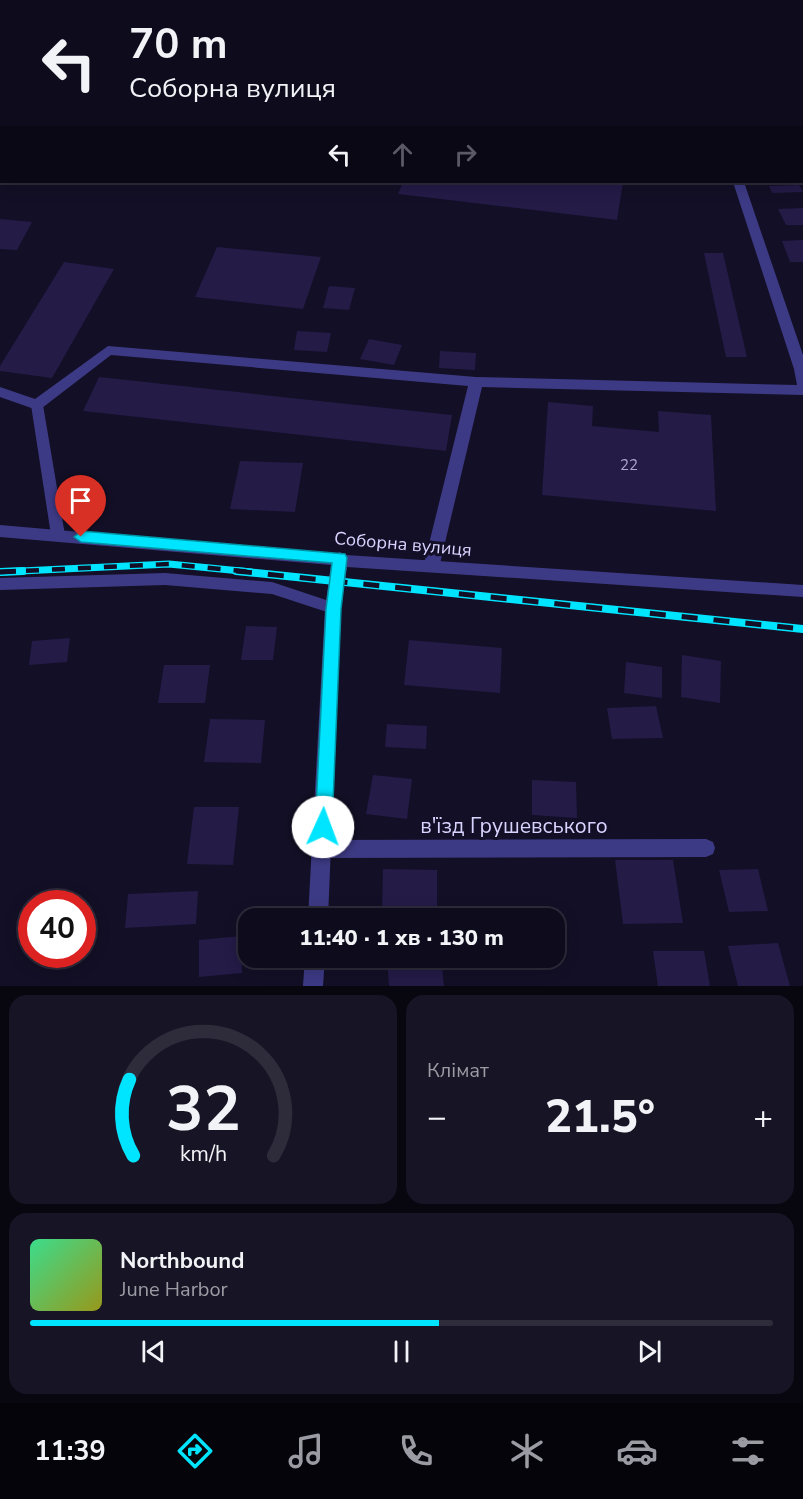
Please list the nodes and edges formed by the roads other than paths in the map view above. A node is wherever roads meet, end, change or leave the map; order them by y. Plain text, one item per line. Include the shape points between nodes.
1 (738, 183) edge
2 (802, 374) edge
3 (476, 382) junction
4 (803, 390) edge
5 (0, 392) edge
6 (37, 405) junction
7 (0, 531) edge
8 (58, 535) junction
9 (340, 558) junction
10 (431, 568) junction
11 (0, 585) edge
12 (803, 591) edge
13 (333, 609) junction
14 (706, 848) dead end
15 (322, 849) junction
16 (319, 908) edge
17 (315, 968) edge
18 (314, 986) edge

1 - 2 street
3 - 4 street
3 - 6 street via 108,350
3 - 10 street
5 - 6 street
6 - 8 lane
7 - 8 street, Соборна вулиця
8 - 9 street, Соборна вулиця
9 - 10 street, Соборна вулиця
9 - 13 street
10 - 12 street, Соборна вулиця
11 - 13 lane via 165,579 272,588
13 - 15 street
14 - 15 street, в'їзд Грушевського
15 - 16 street
17 - 18 street

